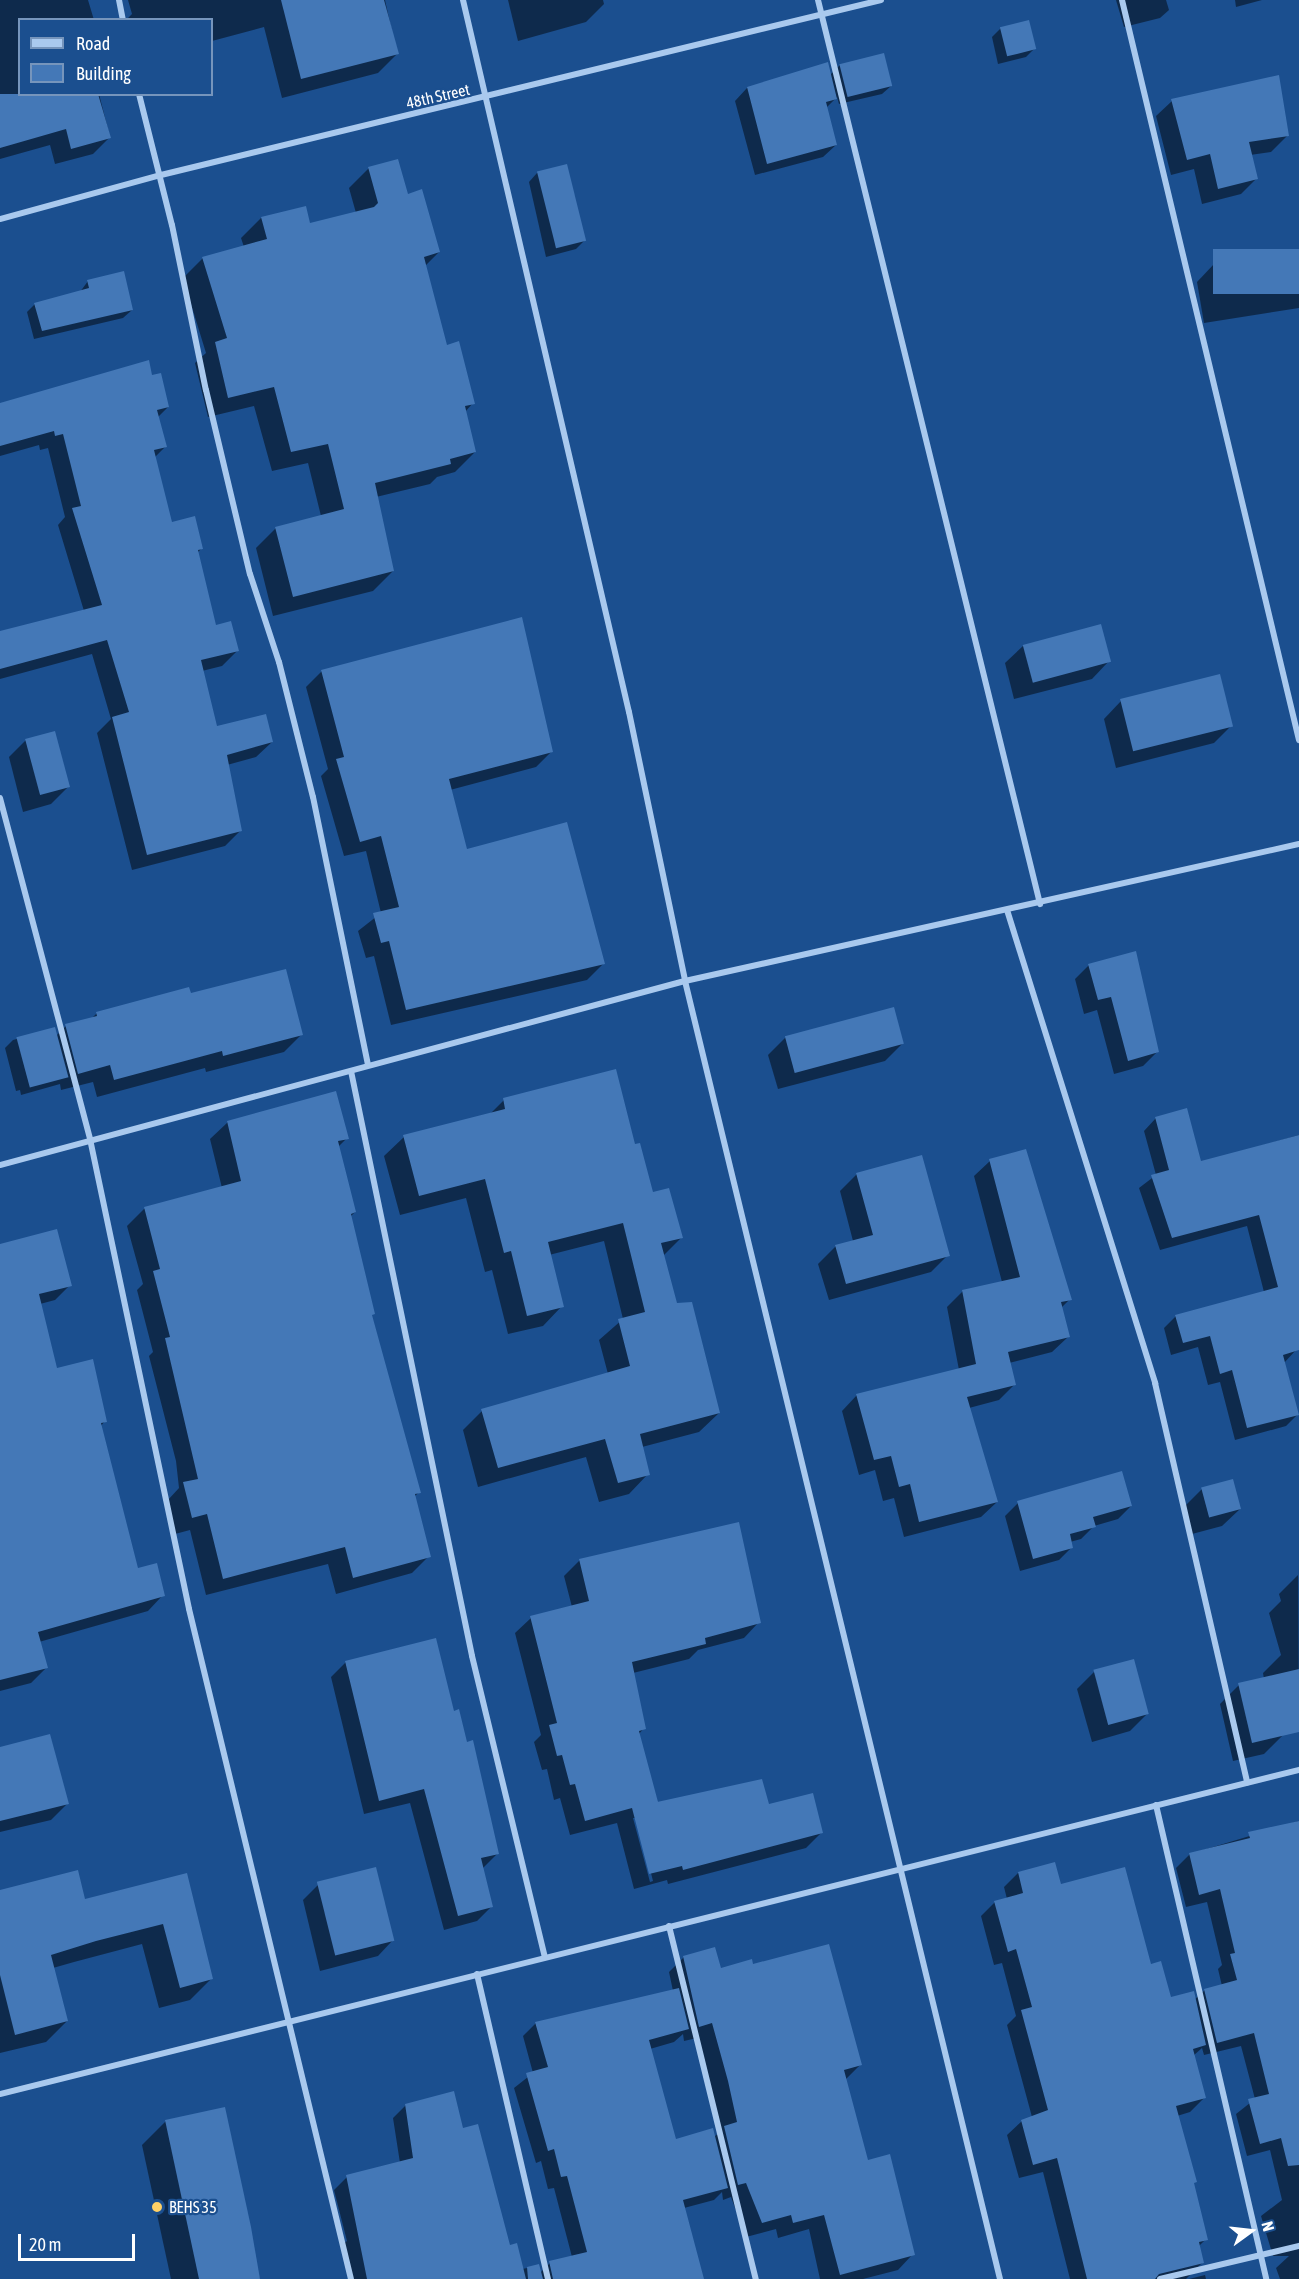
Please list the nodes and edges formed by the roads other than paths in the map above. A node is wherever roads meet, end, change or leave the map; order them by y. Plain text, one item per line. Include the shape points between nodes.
1 (119, 0) edge
2 (463, 0) edge
3 (818, 0) edge
4 (881, 0) edge
5 (1122, 0) edge
6 (822, 14) junction
7 (123, 18) edge
8 (140, 96) edge
9 (487, 99) junction
10 (160, 175) junction
11 (0, 219) edge
12 (1299, 740) edge
13 (0, 798) edge
14 (1299, 844) edge
15 (1040, 904) junction
16 (1007, 910) junction
17 (685, 981) junction
18 (368, 1064) junction
19 (351, 1071) junction
20 (90, 1139) junction
21 (0, 1165) edge
22 (1299, 1770) edge
23 (1247, 1783) junction
24 (1156, 1805) junction
25 (903, 1867) junction
26 (669, 1926) junction
27 (545, 1957) junction
28 (477, 1974) junction
29 (288, 2021) junction
30 (0, 2094) edge
31 (1299, 2246) edge
32 (1260, 2256) junction
33 (351, 2279) edge
34 (548, 2279) edge
35 (756, 2279) edge
36 (1000, 2279) edge
37 (1160, 2279) edge
38 (1266, 2279) edge

1 - 7 street
2 - 9 street
3 - 6 street
4 - 6 street, 48th Street
5 - 12 street
6 - 9 street, 48th Street
6 - 15 street
8 - 10 street
9 - 10 street, 48th Street
9 - 17 street via 629,712
10 - 11 street, 48th Street
10 - 18 street via 247,562 279,662 313,797
13 - 20 street
14 - 15 street
15 - 16 street
16 - 17 street
16 - 23 street via 1155,1383
17 - 18 street
17 - 25 street
18 - 19 street
19 - 20 street
19 - 27 street via 472,1656
20 - 21 street
20 - 29 street via 176,1554
22 - 23 street
23 - 24 street
24 - 25 street
24 - 32 street
25 - 26 street
25 - 36 street
26 - 27 street
26 - 35 street
27 - 28 street
28 - 29 street
28 - 34 street
29 - 30 street
29 - 33 street
31 - 32 street
32 - 37 street
32 - 38 street

